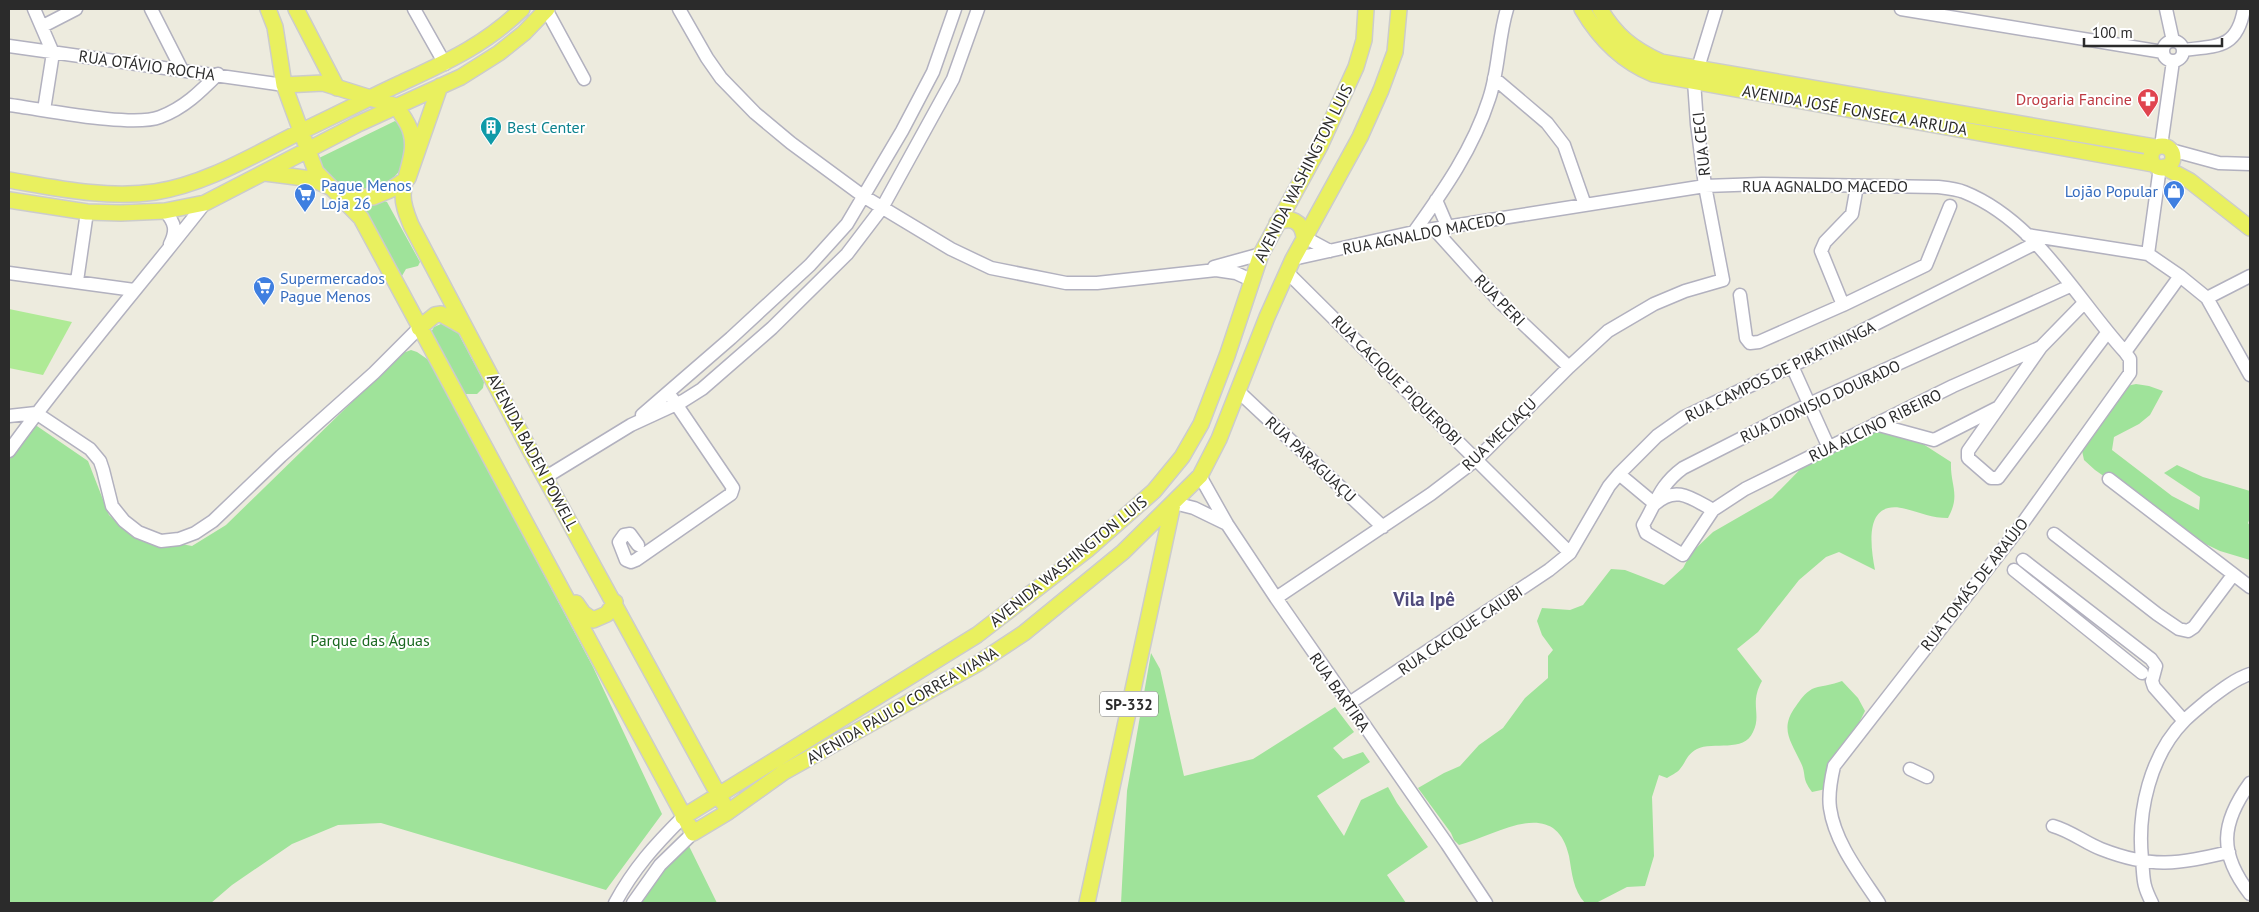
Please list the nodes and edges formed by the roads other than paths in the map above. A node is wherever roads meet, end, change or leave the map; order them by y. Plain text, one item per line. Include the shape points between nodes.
1 (34, 9) edge
2 (76, 9) edge
3 (150, 9) edge
4 (268, 9) edge
5 (296, 9) edge
6 (414, 9) edge
7 (522, 9) edge
8 (546, 9) edge
9 (679, 9) edge
10 (954, 9) edge
11 (974, 9) edge
12 (978, 9) edge
13 (1366, 9) edge
14 (1399, 9) edge
15 (1507, 9) edge
16 (1582, 9) edge
17 (1600, 9) edge
18 (1716, 9) edge
19 (1901, 9) edge
20 (2166, 9) edge
21 (2244, 9) edge
22 (43, 26) junction
23 (968, 41) junction
24 (2178, 45) junction
25 (9, 46) edge
26 (2164, 52) junction
27 (53, 53) junction
28 (2174, 61) junction
29 (445, 64) junction
30 (182, 70) junction
31 (218, 74) junction
32 (1696, 75) junction
33 (1494, 78) junction
34 (584, 79) dead end
35 (284, 85) junction
36 (440, 86) junction
37 (337, 88) junction
38 (373, 97) junction
39 (9, 105) edge
40 (396, 106) junction
41 (44, 110) junction
42 (301, 132) junction
43 (309, 149) junction
44 (2162, 157) junction
45 (2250, 164) edge
46 (265, 173) junction
47 (408, 178) junction
48 (14, 181) edge
49 (48, 185) junction
50 (1705, 186) junction
51 (1857, 186) junction
52 (330, 188) junction
53 (863, 196) junction
54 (1436, 200) junction
55 (12, 201) edge
56 (205, 202) junction
57 (43, 205) junction
58 (1585, 205) junction
59 (1950, 206) dead end
60 (882, 208) junction
61 (165, 211) junction
62 (87, 212) junction
63 (1277, 222) junction
64 (2250, 228) edge
65 (1442, 229) junction
66 (1414, 232) junction
67 (1304, 237) junction
68 (2032, 239) junction
69 (1330, 251) junction
70 (1261, 254) junction
71 (2148, 254) junction
72 (1290, 265) junction
73 (156, 266) junction
74 (1205, 270) junction
75 (9, 273) edge
76 (2180, 276) junction
77 (2250, 276) edge
78 (1251, 280) junction
79 (1723, 280) joint
80 (77, 281) junction
81 (2070, 286) junction
82 (134, 290) junction
83 (1740, 295) dead end
84 (2207, 298) junction
85 (2084, 304) junction
86 (1843, 305) junction
87 (419, 328) junction
88 (468, 329) junction
89 (2107, 333) junction
90 (2040, 347) junction
91 (2125, 352) junction
92 (708, 356) junction
93 (731, 363) junction
94 (1568, 366) junction
95 (1792, 366) junction
96 (2250, 375) edge
97 (668, 391) junction
98 (1238, 391) junction
99 (677, 404) junction
100 (1809, 404) junction
101 (1999, 407) junction
102 (36, 413) junction
103 (9, 416) edge
104 (1875, 424) junction
105 (631, 425) junction
106 (10, 447) edge
107 (1828, 448) junction
108 (1182, 457) junction
109 (1477, 459) junction
110 (1618, 474) junction
111 (1200, 476) junction
112 (546, 477) junction
113 (2109, 479) dead end
114 (1174, 503) junction
115 (1655, 504) junction
116 (1713, 510) junction
117 (1227, 524) junction
118 (1383, 526) junction
119 (1149, 527) junction
120 (2054, 534) dead end
121 (638, 544) dead end
122 (1163, 548) junction
123 (542, 552) junction
124 (1570, 553) junction
125 (1682, 555) joint
126 (2023, 560) dead end
127 (2014, 570) dead end
128 (2233, 575) junction
129 (2250, 587) edge
130 (1276, 598) junction
131 (615, 602) junction
132 (2079, 603) junction
133 (2070, 614) junction
134 (2096, 616) junction
135 (2088, 628) junction
136 (2142, 673) dead end
137 (2250, 674) edge
138 (1348, 704) junction
139 (2184, 721) junction
140 (1910, 769) dead end
141 (1927, 778) dead end
142 (2250, 783) edge
143 (718, 794) junction
144 (728, 812) junction
145 (683, 817) junction
146 (2053, 826) dead end
147 (693, 833) junction
148 (2229, 852) junction
149 (2142, 862) junction
150 (2250, 894) edge
151 (615, 903) edge
152 (633, 903) edge
153 (1087, 903) edge
154 (1486, 903) edge
155 (1879, 903) edge
156 (2152, 903) edge

1 - 22 street
2 - 22 street
3 - 30 street
4 - 35 main road via 275,27
5 - 37 main road
6 - 29 street
7 - 29 main road via 498,32
8 - 34 street
8 - 36 main road via 499,53
9 - 53 street via 721,78 755,114
10 - 53 street via 933,72
11 - 23 street
12 - 23 street
13 - 63 main road, AVENIDA WASHINGTON LUIS via 1364,40 1356,67 1320,146
14 - 67 main road, AVENIDA WASHINGTON LUIS via 1394,52 1381,90 1360,137
15 - 33 street
16 - 32 main road, AVENIDA JOSÉ FONSECA ARRUDA via 1613,50 1641,69 1653,74
17 - 32 main road, AVENIDA JOSÉ FONSECA ARRUDA via 1623,40 1639,52
18 - 32 street, RUA CECI
19 - 26 street
20 - 24 street
21 - 24 street via 2227,43 2218,46
22 - 27 street
23 - 60 street via 953,79
24 - 26 street via 2167,43
24 - 28 street via 2182,56
25 - 27 street, RUA OTÁVIO ROCHA
26 - 28 street via 2165,57
27 - 30 street, RUA OTÁVIO ROCHA
27 - 41 street
28 - 44 street
29 - 38 main road
30 - 31 street, RUA OTÁVIO ROCHA
31 - 35 street, RUA OTÁVIO ROCHA
31 - 41 street via 192,99 158,118 130,121
32 - 44 main road, AVENIDA JOSÉ FONSECA ARRUDA
32 - 50 street, RUA CECI via 1697,124
33 - 54 street via 1478,130 1465,157
33 - 58 street via 1547,123 1564,145
35 - 37 main road via 316,82
35 - 42 main road
36 - 40 main road
36 - 47 main road
37 - 38 main road
38 - 40 main road
38 - 42 main road
39 - 41 street
40 - 43 main road
40 - 47 main road, AVENIDA BADEN POWELL via 412,133
42 - 43 main road
42 - 49 main road via 218,172 156,192 125,195
43 - 46 main road
43 - 52 main road via 316,172
44 - 45 street
44 - 64 main road
44 - 71 street
46 - 52 main road via 312,179
46 - 56 main road
47 - 52 main road via 373,197 352,197
47 - 88 main road, AVENIDA BADEN POWELL via 403,194 411,225
48 - 49 main road
48 - 55 main road via 21,191
49 - 57 main road via 42,194
50 - 51 street, RUA AGNALDO MACEDO
50 - 58 street, RUA AGNALDO MACEDO
50 - 79 street, RUA CECI
51 - 68 street, RUA AGNALDO MACEDO via 1938,187 1962,191 2008,218
51 - 86 street via 1852,214 1825,242 1821,251
52 - 87 main road via 361,218
53 - 60 street
53 - 92 street via 847,224 810,265
54 - 65 street, RUA PERI
54 - 66 street
55 - 57 main road
56 - 61 main road
56 - 73 street
57 - 62 main road
58 - 65 street, RUA AGNALDO MACEDO
59 - 86 street via 1926,266
60 - 74 street via 951,249 991,268 1035,279 1098,283
60 - 93 street via 846,254 772,328
61 - 62 main road
61 - 73 street via 174,224 175,232
62 - 80 street
63 - 67 main road via 1295,220 1301,225
63 - 70 main road, AVENIDA WASHINGTON LUIS
65 - 66 street, RUA AGNALDO MACEDO
65 - 94 street, RUA PERI via 1499,301
66 - 69 street, RUA AGNALDO MACEDO
67 - 69 street, RUA AGNALDO MACEDO
67 - 72 main road, AVENIDA WASHINGTON LUIS
68 - 71 street
68 - 81 street
68 - 95 street, RUA CAMPOS DE PIRATININGA
69 - 72 street, RUA AGNALDO MACEDO
70 - 74 street
70 - 78 main road, AVENIDA WASHINGTON LUIS
71 - 76 street
72 - 98 main road, AVENIDA WASHINGTON LUIS
72 - 109 street, RUA CACIQUE PIQUEROBI
73 - 82 street
74 - 78 street via 1227,271
75 - 80 street
76 - 84 street
76 - 91 street
77 - 84 street
78 - 108 main road, AVENIDA WASHINGTON LUIS via 1201,424
79 - 94 street, RUA MECIAÇU via 1685,291 1631,316
80 - 82 street
81 - 85 street
81 - 100 street, RUA DIONISIO DOURADO
82 - 102 street
83 - 86 street via 1746,338 1753,344
84 - 96 street
85 - 89 street
85 - 90 street
87 - 88 main road via 441,314
87 - 102 street via 213,521 179,539 161,540 138,532 124,521 112,506 100,461 90,449
87 - 123 main road
88 - 112 main road, AVENIDA BADEN POWELL
89 - 91 street
89 - 101 street via 1998,478 1994,479 1968,458 1968,454
90 - 101 street
90 - 104 street, RUA ALCINO RIBEIRO
91 - 155 street, RUA TOMÁS DE ARAÚJO via 2130,359 2130,373 2078,447 2017,531 1834,766 1830,808 1836,829 1849,858
92 - 93 street via 696,370 698,383
92 - 97 street
93 - 99 street
94 - 109 street, RUA MECIAÇU
95 - 100 street
95 - 110 street, RUA CAMPOS DE PIRATININGA via 1684,417 1657,436
97 - 99 street
97 - 105 street
98 - 111 main road, AVENIDA WASHINGTON LUIS
98 - 118 street, RUA PARAGUAÇU
99 - 105 street
99 - 121 street via 733,488 731,494 636,560 626,560 619,542 621,538 630,534
100 - 107 street
100 - 115 street, RUA DIONISIO DOURADO via 1683,468 1669,479
101 - 104 street via 1934,440
102 - 103 street
102 - 106 street
104 - 107 street, RUA ALCINO RIBEIRO
105 - 112 street
107 - 116 street, RUA ALCINO RIBEIRO via 1745,489
108 - 114 main road via 1168,494
108 - 143 main road, AVENIDA WASHINGTON LUIS via 1154,491 1130,513 990,626
109 - 118 street, RUA MECIAÇU
109 - 124 street, RUA CACIQUE PIQUEROBI
110 - 115 street
110 - 124 street, RUA CAMPOS DE PIRATININGA
111 - 114 main road, AVENIDA WASHINGTON LUIS
111 - 117 street, RUA BARTIRA
112 - 131 main road, AVENIDA BADEN POWELL
113 - 128 street
114 - 117 street via 1194,508
114 - 119 main road, AVENIDA PAULO CORREA VIANA
114 - 122 main road, SP-332
115 - 116 street via 1664,496 1679,494
115 - 125 street, RUA DIONISIO DOURADO via 1643,525 1646,533
116 - 125 street, RUA ALCINO RIBEIRO
117 - 130 street, RUA BARTIRA
118 - 130 street, RUA MECIAÇU
119 - 122 main road via 1159,532
119 - 144 main road, AVENIDA PAULO CORREA VIANA via 1024,633 977,664 784,772
120 - 128 street via 2157,614 2188,631 2194,628
122 - 153 main road, SP-332
123 - 131 main road via 588,618 603,618
123 - 145 main road
124 - 138 street, RUA CACIQUE CAIUBI
126 - 132 street
127 - 133 street
128 - 129 street
130 - 138 street, RUA BARTIRA
131 - 143 main road, AVENIDA BADEN POWELL
132 - 133 street
132 - 134 street
133 - 135 street
134 - 135 street
134 - 139 street via 2151,659 2156,666 2152,681 2154,687
135 - 136 street
137 - 139 street via 2217,693
138 - 154 street, RUA BARTIRA
139 - 149 street via 2152,772 2141,829
140 - 141 street
142 - 148 street via 2230,814
143 - 144 main road, AVENIDA BADEN POWELL
143 - 145 main road, AVENIDA WASHINGTON LUIS
144 - 147 main road, AVENIDA PAULO CORREA VIANA
145 - 147 main road
145 - 151 street via 639,863
146 - 149 street via 2101,849
147 - 152 street, AVENIDA PAULO CORREA VIANA via 660,865
148 - 149 street via 2171,863
148 - 150 street via 2239,880
149 - 156 street via 2143,885

